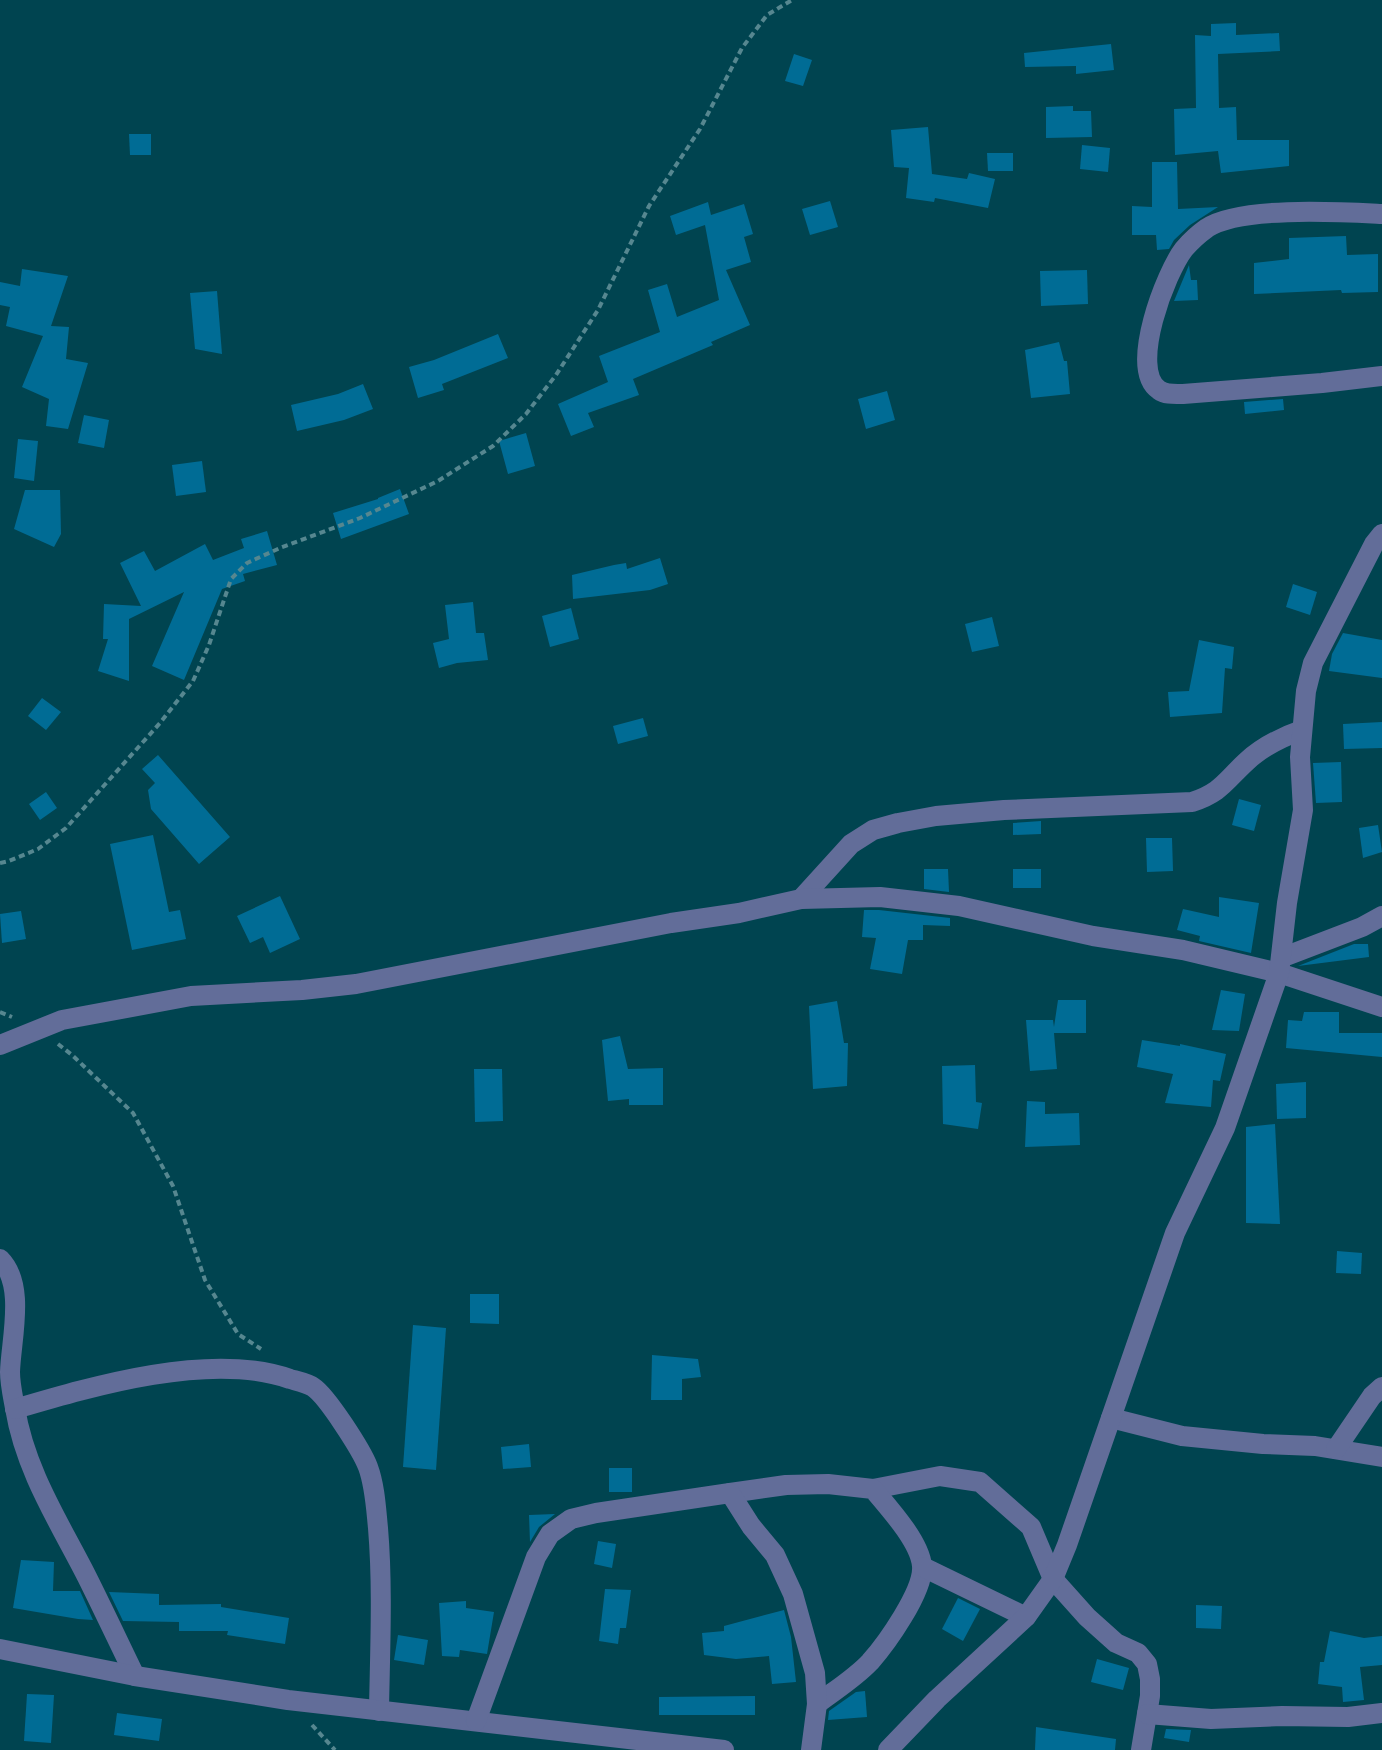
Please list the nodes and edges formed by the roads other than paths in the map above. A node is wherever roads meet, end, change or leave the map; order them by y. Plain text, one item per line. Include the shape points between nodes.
1 (1382, 214) edge
2 (1382, 376) edge
3 (1382, 534) edge
4 (1302, 730) junction
5 (801, 899) junction
6 (1382, 916) edge
7 (1280, 966) junction
8 (1382, 1007) edge
9 (0, 1045) edge
10 (0, 1259) edge
11 (1382, 1387) edge
12 (15, 1409) junction
13 (1111, 1418) junction
14 (1336, 1449) junction
15 (1382, 1457) edge
16 (873, 1489) junction
17 (730, 1493) junction
18 (923, 1567) junction
19 (1053, 1579) junction
20 (1026, 1617) junction
21 (0, 1649) edge
22 (135, 1676) junction
23 (817, 1704) junction
24 (379, 1711) junction
25 (1382, 1713) edge
26 (1147, 1714) junction
27 (476, 1721) junction
28 (724, 1750) edge
29 (811, 1750) edge
30 (888, 1750) edge
31 (1141, 1750) edge

1 - 2 street via 1268,213 1233,217 1208,228 1185,248 1168,277 1146,356 1152,382 1169,394
3 - 4 street via 1313,663
4 - 5 street via 1281,737 1209,796 1192,802 1004,810 936,816 873,830 851,844
4 - 7 street via 1303,810
5 - 7 street via 880,897 959,906 1093,936
5 - 9 street via 356,984 191,996 62,1020
6 - 7 street
7 - 8 street
7 - 13 street via 1225,1128 1175,1233
10 - 12 street via 14,1289 10,1373
11 - 14 street
12 - 22 street via 41,1492
12 - 24 street via 154,1374 218,1369 271,1372 313,1387 341,1420 368,1467 376,1504 381,1571
13 - 14 street via 1182,1436
13 - 19 street
14 - 15 street
16 - 17 street via 786,1485
16 - 18 street via 913,1540
16 - 19 street via 940,1476 980,1482 1031,1527
17 - 23 street via 775,1555 793,1594 815,1673
17 - 27 street via 596,1513 571,1519 550,1534 536,1557
18 - 20 street
18 - 23 street via 915,1595 869,1663
19 - 20 street
19 - 26 street via 1087,1617 1147,1664
20 - 30 street
21 - 22 street
22 - 24 street
23 - 29 street
24 - 27 street
25 - 26 street via 1211,1719
26 - 31 street
27 - 28 street

